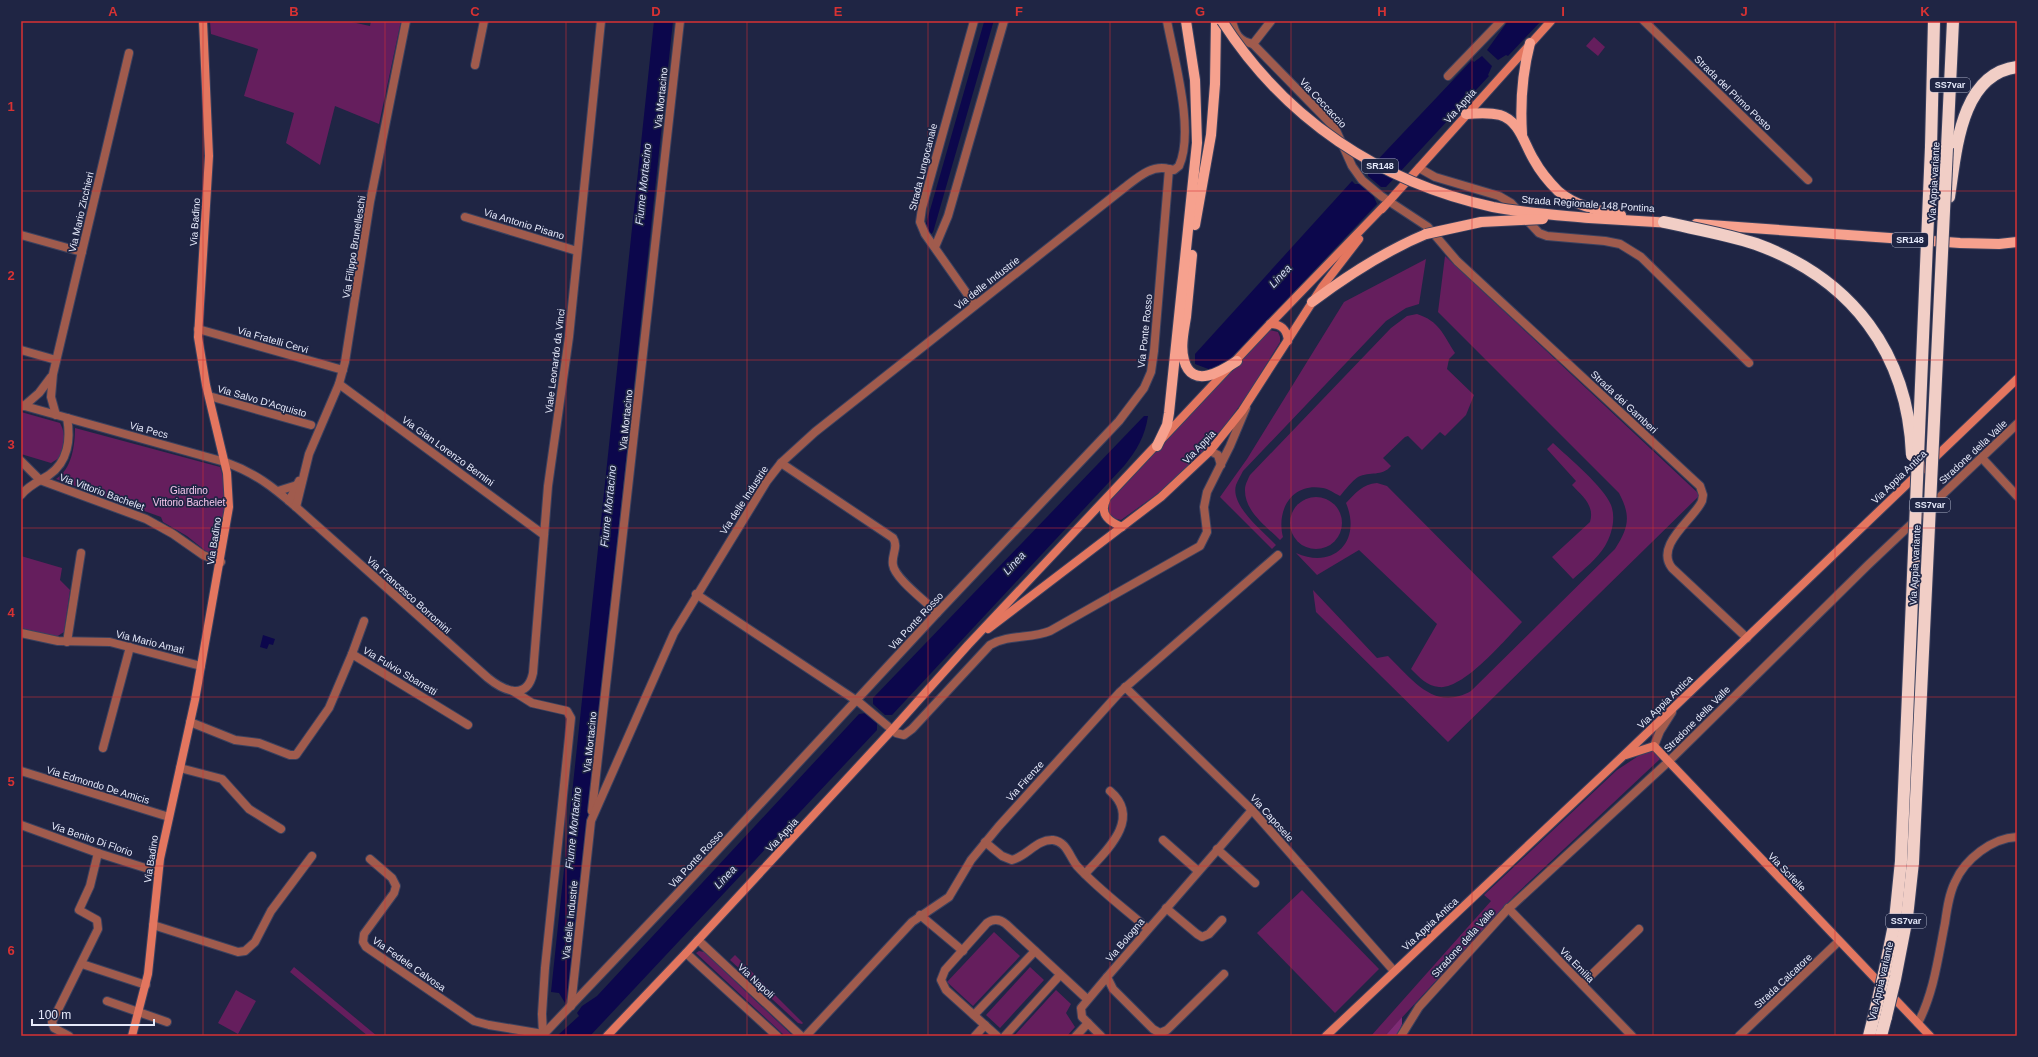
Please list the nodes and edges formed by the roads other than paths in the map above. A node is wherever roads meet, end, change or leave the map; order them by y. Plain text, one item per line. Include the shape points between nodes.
1 (204, 21) edge
2 (406, 21) edge
3 (484, 21) edge
4 (601, 21) edge
5 (680, 21) edge
6 (974, 21) edge
7 (1004, 21) edge
8 (1167, 21) edge
9 (1186, 21) edge
10 (1216, 21) edge
11 (1222, 21) edge
12 (1232, 21) edge
13 (1270, 21) edge
14 (1501, 21) edge
15 (1551, 21) edge
16 (1644, 21) edge
17 (1934, 21) edge
18 (1953, 21) edge
19 (1530, 43) junction
20 (1253, 44) junction
21 (129, 53) dead end
22 (475, 65) dead end
23 (2017, 67) edge
24 (1448, 76) dead end
25 (1466, 114) junction
26 (1522, 136) junction
27 (1952, 148) junction
28 (1419, 168) junction
29 (1169, 169) junction
30 (1808, 180) dead end
31 (1386, 204) junction
32 (465, 217) dead end
33 (1589, 218) junction
34 (1664, 222) junction
35 (21, 235) edge
36 (2017, 242) edge
37 (935, 247) junction
38 (577, 251) junction
39 (82, 252) junction
40 (1312, 302) junction
41 (975, 305) junction
42 (1270, 324) junction
43 (198, 329) junction
44 (1288, 341) junction
45 (21, 350) edge
46 (56, 360) junction
47 (1237, 361) junction
48 (1749, 363) dead end
49 (343, 370) junction
50 (53, 374) junction
51 (2017, 379) edge
52 (339, 384) junction
53 (209, 396) junction
54 (1249, 401) junction
55 (22, 405) edge
56 (56, 415) junction
57 (67, 418) junction
58 (2017, 424) edge
59 (311, 425) dead end
60 (1157, 446) junction
61 (1210, 451) junction
62 (1982, 458) junction
63 (21, 461) edge
64 (225, 462) junction
65 (782, 463) junction
66 (1221, 465) junction
67 (304, 472) junction
68 (40, 480) junction
69 (297, 486) junction
70 (278, 491) junction
71 (21, 495) edge
72 (2017, 496) edge
73 (1107, 498) junction
74 (289, 501) junction
75 (296, 507) junction
76 (1122, 527) junction
77 (544, 535) junction
78 (1914, 539) junction
79 (81, 553) dead end
80 (1278, 555) dead end
81 (221, 562) junction
82 (696, 594) junction
83 (937, 613) junction
84 (364, 621) dead end
85 (21, 633) edge
86 (1747, 638) junction
87 (67, 642) junction
88 (968, 645) junction
89 (130, 647) junction
90 (352, 654) junction
91 (201, 666) junction
92 (1124, 687) junction
93 (513, 691) junction
94 (1682, 700) junction
95 (858, 702) junction
96 (190, 722) junction
97 (468, 725) dead end
98 (890, 729) junction
99 (1654, 746) junction
100 (103, 748) dead end
101 (1622, 757) junction
102 (1668, 762) junction
103 (180, 768) junction
104 (21, 771) edge
105 (1110, 791) dead end
106 (1252, 810) junction
107 (169, 817) junction
108 (591, 821) junction
109 (21, 825) edge
110 (281, 829) dead end
111 (2017, 837) edge
112 (1164, 840) dead end
113 (985, 842) junction
114 (1217, 849) junction
115 (98, 853) junction
116 (312, 856) dead end
117 (370, 858) dead end
118 (1907, 862) junction
119 (1198, 871) junction
120 (158, 872) junction
121 (1085, 874) junction
122 (1255, 883) dead end
123 (1166, 908) junction
124 (1508, 908) junction
125 (920, 915) junction
126 (1222, 920) dead end
127 (153, 925) junction
128 (1148, 929) junction
129 (1639, 929) dead end
130 (698, 940) junction
131 (1840, 941) junction
132 (962, 950) junction
133 (1035, 951) junction
134 (686, 953) junction
135 (82, 964) junction
136 (1394, 971) junction
137 (1224, 974) dead end
138 (1060, 975) junction
139 (1107, 977) junction
140 (1582, 984) junction
141 (146, 985) junction
142 (1087, 999) junction
143 (107, 1001) dead end
144 (570, 1008) junction
145 (138, 1013) junction
146 (974, 1015) junction
147 (1881, 1015) junction
148 (166, 1022) dead end
149 (1088, 1023) junction
150 (1918, 1024) junction
151 (985, 1025) junction
152 (544, 1034) edge
153 (69, 1036) edge
154 (132, 1036) edge
155 (607, 1036) edge
156 (777, 1036) edge
157 (801, 1036) edge
158 (806, 1036) edge
159 (975, 1036) edge
160 (997, 1036) edge
161 (1005, 1036) edge
162 (1076, 1036) edge
163 (1101, 1036) edge
164 (1326, 1036) edge
165 (1401, 1036) edge
166 (1632, 1036) edge
167 (1739, 1036) edge
168 (1869, 1036) edge
169 (1881, 1036) edge
170 (1930, 1036) edge

1 - 43 street, Via Badino via 209,156
2 - 49 street, Via Filippo Brunelleschi via 373,186
3 - 22 street
4 - 38 street, Viale Leonardo da Vinci
5 - 108 street, Via Mortacino
6 - 37 street, Strada Lungocanale via 921,211 922,229
7 - 37 street via 948,216
8 - 29 street via 1182,97 1184,143 1178,168
9 - 60 main road via 1195,80 1197,139 1169,413
10 - 47 main road via 1209,151 1193,243 1183,355 1190,372 1202,376 1220,373
11 - 33 main road, Strada Regionale 148 Pontina / SR148, bridge via 1261,72 1300,113 1335,140 1372,162 1429,187 1483,204
12 - 20 street, Via Ceccaccio via 1238,37
13 - 20 street
14 - 24 street
15 - 19 street, Via Appia
16 - 30 street, Strada del Primo Posto
17 - 78 highway, Via Appia variante / SS7var, bridge via 1923,384
18 - 27 highway, Via Appia variante / SS7var
19 - 25 street, Via Appia
19 - 26 main road, SR148 via 1521,84
20 - 31 street, Via Ceccaccio via 1335,128 1359,176
21 - 39 street, Via Mario Zicchieri
23 - 27 highway via 1995,73 1976,92
25 - 26 main road, SR148 via 1500,115 1510,120
25 - 28 street, Via Appia
26 - 34 main road, SR148 via 1534,161 1558,191 1574,201 1598,210
27 - 118 highway, Via Appia variante / SS7var, bridge via 1943,238
28 - 31 street, Via Appia
28 - 48 street via 1435,177 1498,196 1511,203 1539,233 1620,244 1640,257
29 - 41 street, Via delle Industrie via 1155,168 1133,181
29 - 83 street, Via Ponte Rosso via 1154,351 1151,372 1144,388 1119,421
31 - 40 street, Via Appia
31 - 42 street, Via Appia
31 - 86 street, Strada dei Gamberi via 1428,227 1457,261 1700,486 1702,501 1674,538 1668,550 1668,561 1670,566
32 - 38 street, Via Antonio Pisano
33 - 34 main road, Strada Regionale 148 Pontina / SR148
33 - 40 main road, SR148, bridge via 1481,222 1426,234 1379,257
34 - 36 main road, Strada Regionale 148 Pontina / SR148, bridge via 1981,244
34 - 78 highway, SS7var, bridge via 1733,237 1774,252 1830,285 1850,302 1866,321 1891,360 1907,406 1912,449
35 - 39 street
37 - 41 street, Strada Lungocanale
38 - 77 street, Viale Leonardo da Vinci
39 - 46 street, Via Mario Zicchieri
40 - 44 street, Via Appia
41 - 65 street, Via delle Industrie via 815,432
42 - 44 street via 1283,327
42 - 47 street, Via Appia
43 - 49 street, Via Fratelli Cervi
43 - 53 street, Via Badino via 199,349
44 - 54 street, Via Appia
45 - 46 street
46 - 50 street, Via Mario Zicchieri
47 - 60 street, Via Appia
49 - 52 street, Via Filippo Brunelleschi
50 - 55 street, Via Mario Zicchieri via 41,392
50 - 56 street, Via Mario Zicchieri via 51,397
51 - 86 street, Via Appia Antica
52 - 67 street, Via Filippo Brunelleschi
52 - 77 street, Via Gian Lorenzo Bernini
53 - 59 street, Via Salvo D'Acquisto
53 - 64 street, Via Badino
54 - 61 street, Via Appia
54 - 66 street
55 - 56 street, Via Pecs
56 - 57 street, Via Pecs
57 - 64 street, Via Pecs
57 - 68 street via 69,437 64,456 55,470
58 - 62 street, Stradone della Valle
60 - 73 street, Via Appia
61 - 66 street via 1218,455
61 - 76 street, Via Appia via 1173,487
62 - 72 street
62 - 102 street, Stradone della Valle via 1868,565
63 - 68 street, Via Vittorio Bachelet
64 - 70 street, Via Pecs via 251,472
64 - 81 street, Via Badino via 229,502
65 - 82 street, Via delle Industrie via 763,488
65 - 83 street via 894,538 896,544 893,563 896,573
66 - 98 street via 1206,496 1204,507 1207,532 1198,548 1050,631 994,643 984,650 910,731 902,735
67 - 69 street, Via Filippo Brunelleschi
67 - 75 street, Via Filippo Brunelleschi
68 - 71 street
68 - 81 street, Via Vittorio Bachelet via 146,519 203,555
69 - 70 street
69 - 74 street, Via Filippo Brunelleschi
70 - 74 street, Via Francesco Borromini
73 - 76 street via 1104,506 1106,516 1110,522
73 - 88 street, Via Appia
74 - 75 street, Via Francesco Borromini
75 - 93 street, Via Francesco Borromini via 484,675 496,684
76 - 88 street, Via Appia
77 - 93 street, Viale Leonardo da Vinci via 533,673 530,683 525,688
78 - 118 highway, Via Appia variante / SS7var, bridge
79 - 87 street
80 - 92 street, Via Firenze
81 - 91 street, Via Badino
82 - 95 street
82 - 108 street, Via delle Industrie via 661,659
83 - 95 street, Via Ponte Rosso
84 - 90 street
85 - 87 street, Via Mario Amati
86 - 94 street, Via Appia Antica
87 - 89 street, Via Mario Amati via 107,642
88 - 98 street, Via Appia
89 - 91 street, Via Mario Amati
89 - 100 street
90 - 96 street, Via Fulvio Sbarretti via 329,708 296,754 290,755 262,744 232,739
90 - 97 street, Via Fulvio Sbarretti
91 - 96 street, Via Badino
92 - 106 street, Via Caposele
92 - 113 street, Via Firenze
93 - 152 street, Via Francesco Borromini via 532,703 567,711 571,718 544,968
94 - 99 street via 1664,724
94 - 101 street, Via Appia Antica
95 - 98 street
95 - 144 street, Via Ponte Rosso
96 - 103 street, Via Badino
98 - 130 street, Via Appia
99 - 101 street
99 - 102 street, Via Scifelle
101 - 136 street, Via Appia Antica
102 - 124 street, Stradone della Valle
102 - 131 street, Via Scifelle
103 - 107 street, Via Badino
103 - 110 street via 222,779 249,809
104 - 107 street, Via Edmondo De Amicis
105 - 121 street via 1121,805 1121,832
106 - 114 street, Via Bologna
106 - 136 street, Via Caposele
107 - 120 street, Via Badino
108 - 144 street, Via delle Industrie
109 - 115 street, Via Benito Di Florio
111 - 150 street via 2000,841 1987,848 1963,868 1956,878 1950,895 1931,992
112 - 119 street
113 - 121 street via 1002,856 1012,860 1044,842 1057,841 1065,846
113 - 125 street, Via Firenze via 968,865 952,894 939,905
114 - 119 street, Via Bologna
114 - 122 street
115 - 120 street, Via Benito Di Florio
115 - 135 street via 90,886 79,910 95,918 98,927
116 - 127 street via 271,911 255,942 245,952
117 - 152 street, Via Fedele Calvosa via 394,880 396,888 364,934 363,942 366,947 474,1020 488,1025
118 - 147 highway, Via Appia variante / SS7var, bridge via 1884,974
118 - 147 highway, Via Appia variante / SS7var, bridge via 1907,917 1896,979
119 - 123 street, Via Bologna
120 - 127 street, Via Badino
121 - 128 street
123 - 126 street via 1202,936 1210,934
123 - 128 street, Via Bologna
124 - 140 street, Via Emilia
124 - 165 street, Stradone della Valle via 1419,1007
125 - 132 street
125 - 158 street, Via Firenze
127 - 141 street, Via Badino
128 - 139 street, Via Bologna
129 - 140 street
130 - 134 street, Via Appia
130 - 157 street, Via Napoli
131 - 150 street, Via Scifelle
131 - 167 street, Strada Calcatore
132 - 133 street via 987,923 996,920 1006,924
132 - 146 street via 945,970 941,980 946,990
133 - 138 street
133 - 146 street
134 - 155 street, Via Appia
134 - 156 street
135 - 141 street
135 - 153 street via 52,1024 54,1028
136 - 164 street, Via Appia Antica
137 - 139 street, Via Bologna via 1167,1030 1160,1032 1152,1029 1113,989
138 - 142 street
138 - 161 street
139 - 142 street
140 - 166 street, Via Emilia
141 - 145 street, Via Badino
142 - 149 street via 1080,1011
143 - 145 street
144 - 152 street, Via Ponte Rosso
145 - 148 street
145 - 154 street, Via Badino
146 - 151 street
147 - 168 highway, Via Appia variante / SS7var
147 - 169 highway, Via Appia variante / SS7var
149 - 162 street
149 - 163 street
150 - 170 street, Via Scifelle
151 - 159 street
151 - 160 street

